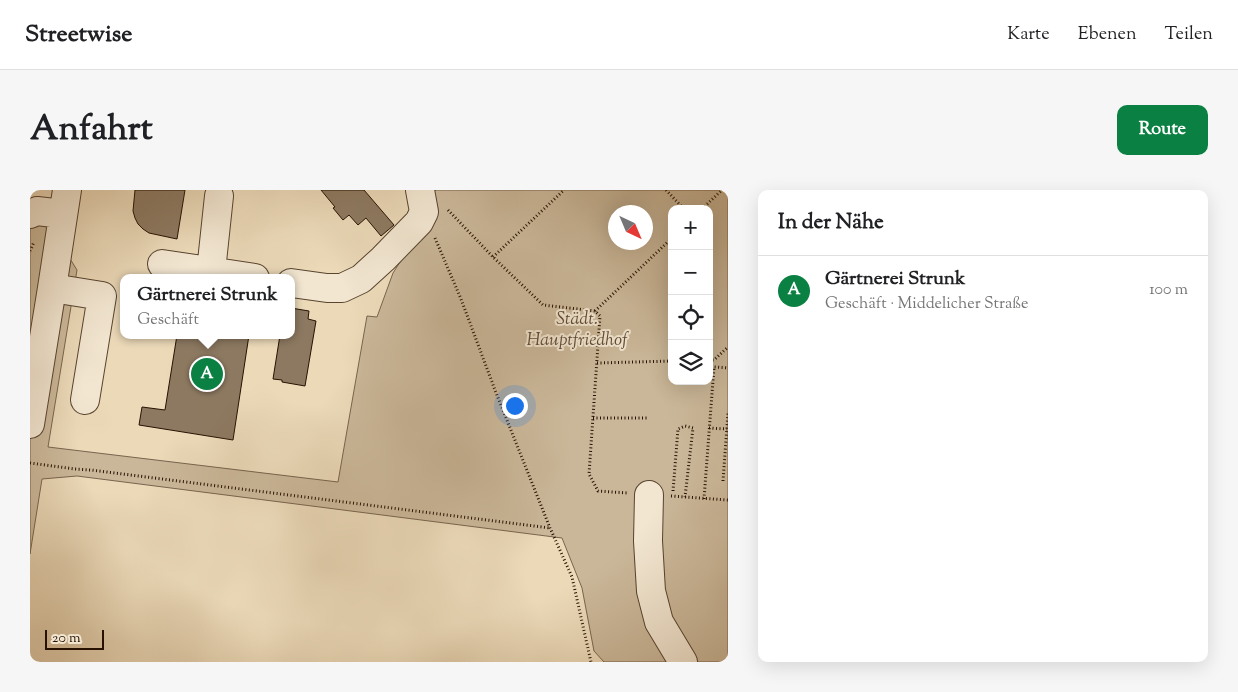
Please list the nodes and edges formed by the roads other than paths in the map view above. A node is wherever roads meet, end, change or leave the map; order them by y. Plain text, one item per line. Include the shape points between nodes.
1 (220, 196) dead end
2 (65, 202) edge
3 (429, 202) edge
4 (30, 214) edge
5 (162, 264) dead end
6 (211, 271) junction
7 (230, 274) edge
8 (295, 284) edge
9 (52, 288) junction
10 (113, 293) edge
11 (85, 400) dead end
12 (30, 424) edge
13 (661, 496) road end
14 (683, 662) edge

1 - 6 street
2 - 4 street
2 - 9 street
3 - 8 street via 419,222 361,278 342,288
5 - 6 street
6 - 7 street
9 - 10 street
9 - 12 street
10 - 11 street
13 - 14 street via 648,540 651,591 659,622

